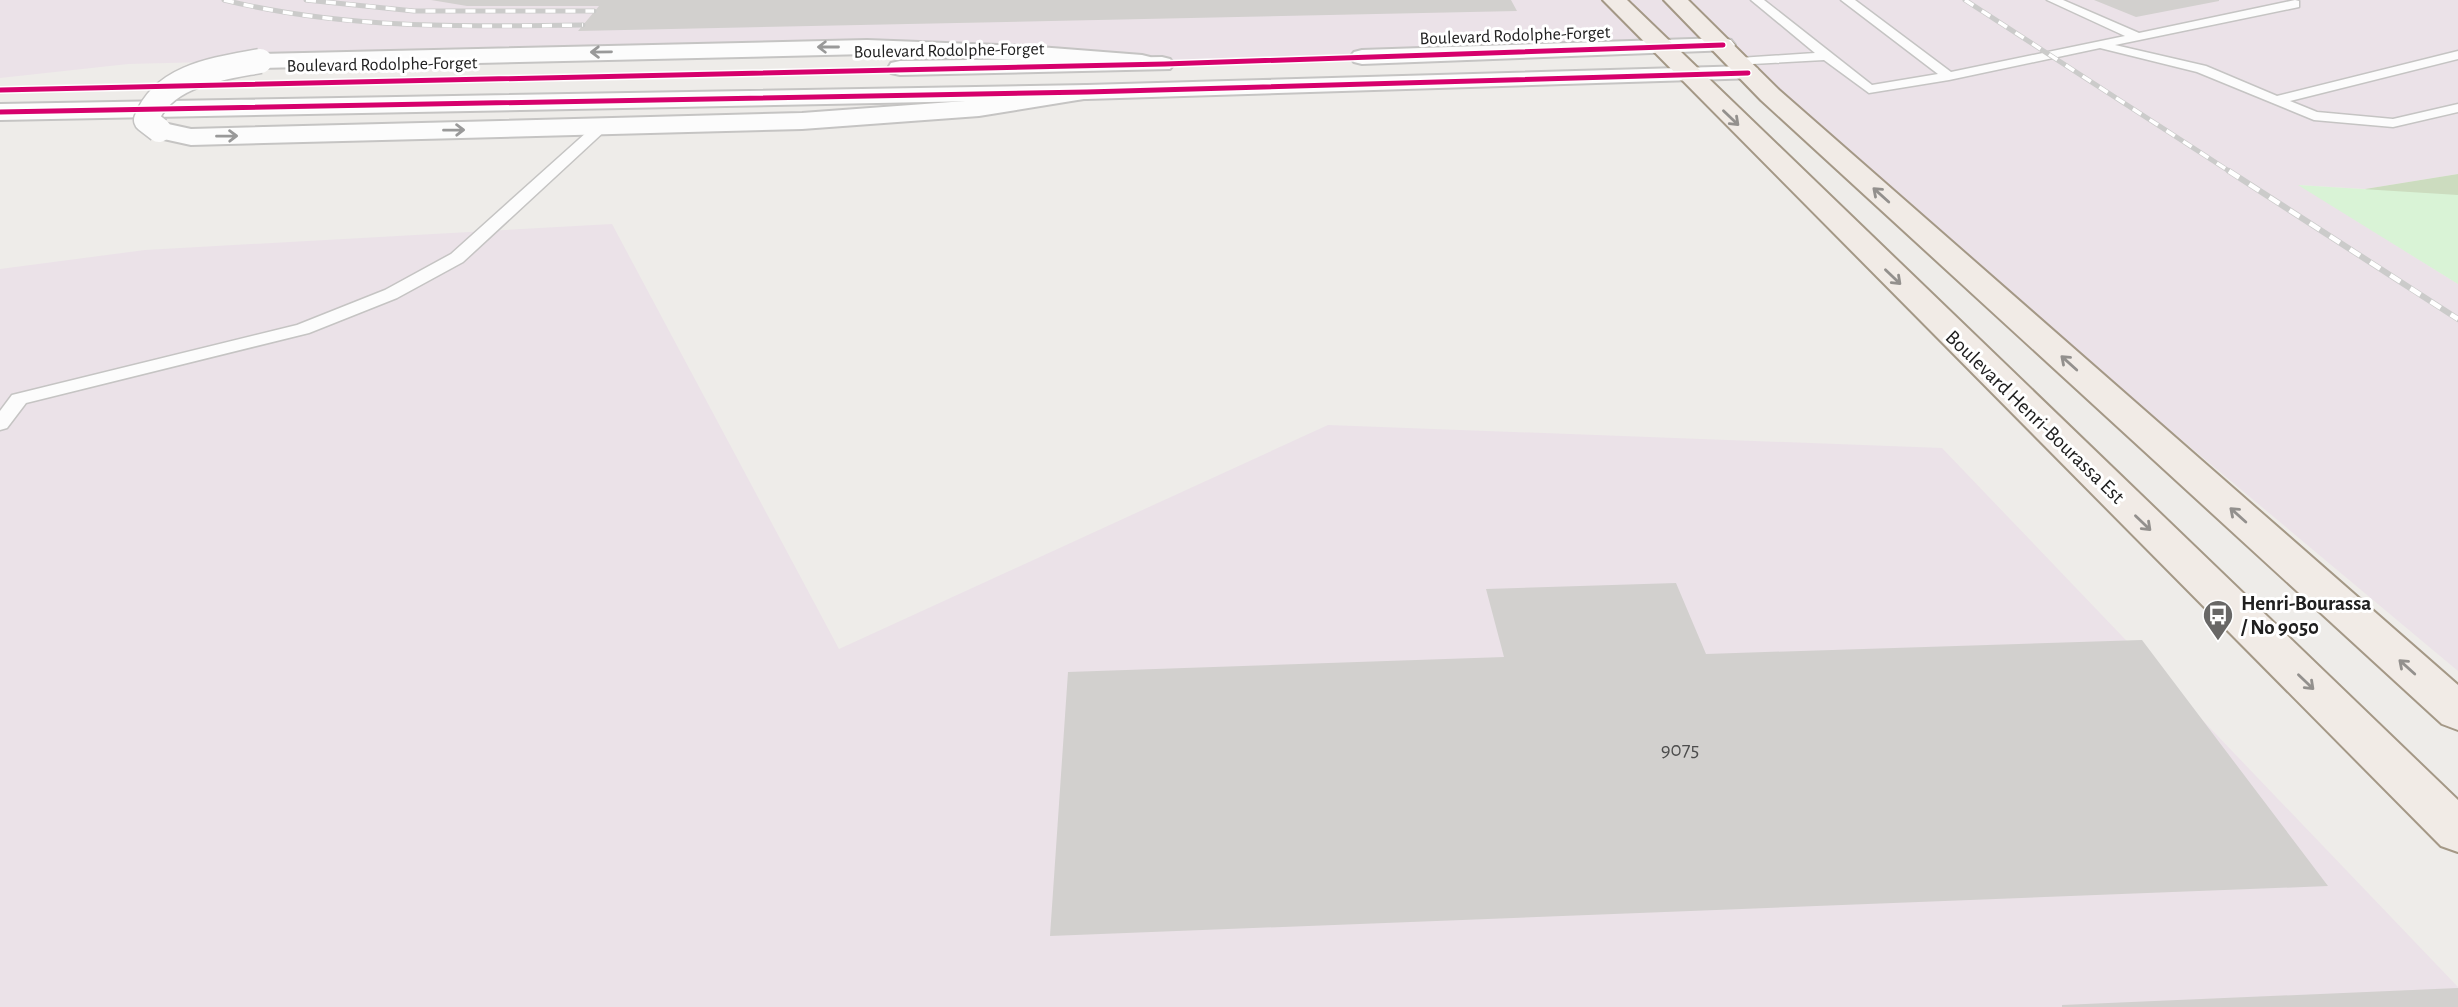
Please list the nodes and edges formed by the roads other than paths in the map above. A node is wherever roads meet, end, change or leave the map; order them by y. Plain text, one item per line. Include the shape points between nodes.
1 (1614, 0) edge
2 (1675, 0) edge
3 (1757, 0) edge
4 (1847, 0) edge
5 (2053, 0) edge
6 (2295, 4) dead end
7 (2139, 37) junction
8 (2096, 46) junction
9 (1660, 47) junction
10 (2458, 55) edge
11 (1827, 57) junction
12 (1737, 60) junction
13 (1165, 64) junction
14 (1687, 75) junction
15 (1949, 76) junction
16 (0, 90) edge
17 (1087, 92) junction
18 (2277, 100) junction
19 (2458, 108) edge
20 (0, 112) edge
21 (602, 126) junction
22 (0, 424) edge
23 (2458, 712) edge
24 (2458, 831) edge

1 - 9 main road, Boulevard Henri-Bourassa Est
2 - 12 main road
3 - 11 lane
4 - 15 lane
5 - 7 lane
6 - 7 lane
7 - 8 lane
8 - 15 lane
8 - 18 lane via 2202,69
9 - 12 street, Boulevard Rodolphe-Forget
9 - 13 street, Boulevard Rodolphe-Forget
9 - 14 main road, Boulevard Henri-Bourassa Est
10 - 18 lane
11 - 12 lane
11 - 15 lane via 1869,89
12 - 14 street, Boulevard Rodolphe-Forget
23 -> 12 main road
13 - 16 street, Boulevard Rodolphe-Forget
13 -> 21 street, Boulevard Rodolphe-Forget, bridge via 867,47 260,61 220,68 162,92 148,106 146,120 159,130 191,137
14 - 17 street, Boulevard Rodolphe-Forget
14 -> 24 main road, Boulevard Henri-Bourassa Est
17 - 20 street, Boulevard Rodolphe-Forget
17 - 21 street, Boulevard Rodolphe-Forget via 925,113
18 - 19 lane via 2314,116 2393,123
21 - 22 lane via 457,258 391,294 303,330 19,399

